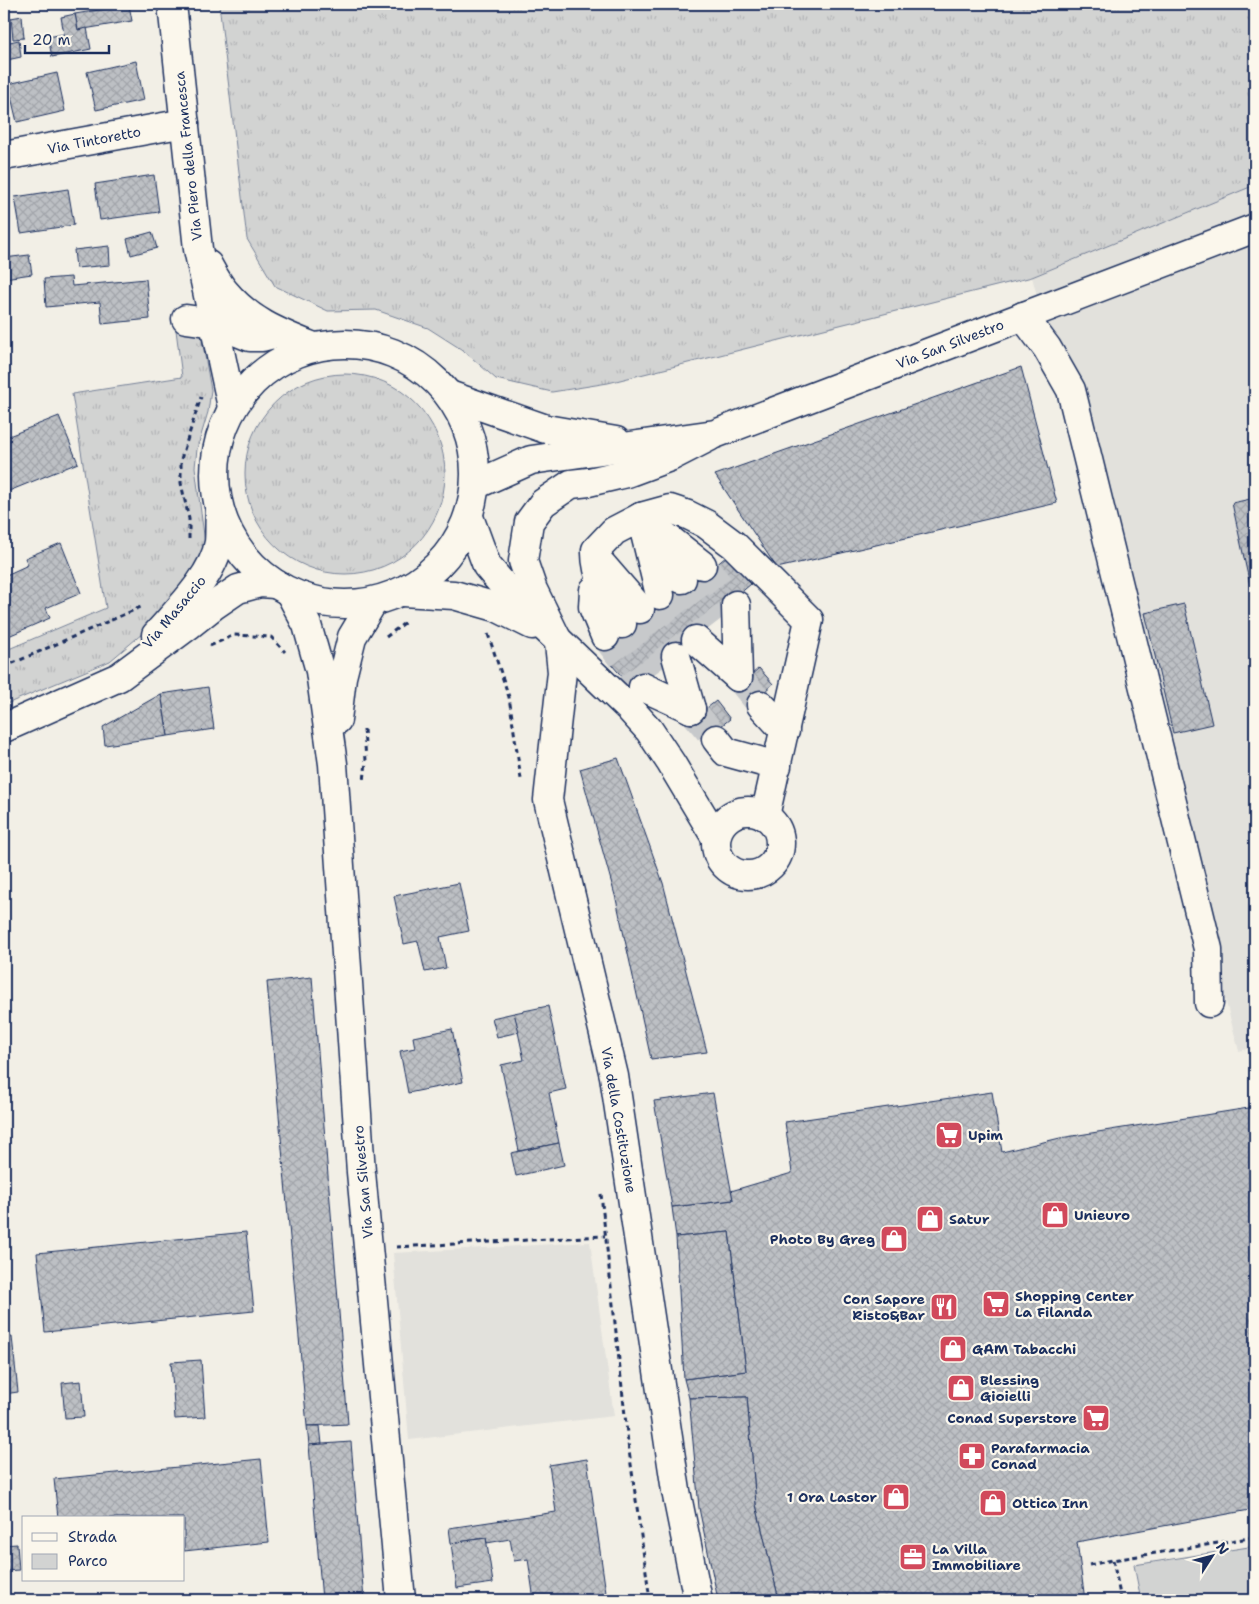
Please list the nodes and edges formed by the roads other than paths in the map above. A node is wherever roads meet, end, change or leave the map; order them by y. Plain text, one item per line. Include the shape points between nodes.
1 (172, 4) edge
2 (185, 123) junction
3 (4, 156) edge
4 (1255, 228) edge
5 (198, 249) junction
6 (1023, 316) junction
7 (186, 319) dead end
8 (215, 323) junction
9 (277, 333) junction
10 (314, 347) junction
11 (449, 395) junction
12 (232, 407) junction
13 (715, 434) junction
14 (640, 445) junction
15 (475, 486) junction
16 (220, 511) junction
17 (468, 517) junction
18 (641, 517) junction
19 (692, 572) tunnel mouth
20 (282, 588) junction
21 (402, 592) junction
22 (373, 602) junction
23 (726, 614) tunnel mouth
24 (560, 642) junction
25 (668, 664) junction
26 (119, 677) junction
27 (761, 705) tunnel mouth
28 (4, 728) edge
29 (785, 731) junction
30 (716, 739) tunnel mouth
31 (671, 763) junction
32 (333, 764) junction
33 (777, 766) junction
34 (754, 813) junction
35 (716, 838) junction
36 (1209, 1003) dead end
37 (401, 1600) edge
38 (698, 1600) edge

1 - 2 main road, Via Piero della Francesca
2 - 3 main road, Via Tintoretto
2 - 5 main road, Via Piero della Francesca
4 - 6 main road, Via San Silvestro
5 - 8 main road, Via Piero della Francesca
5 - 9 main road, Via Piero della Francesca via 224,291 256,320
6 - 13 main road, Via San Silvestro
6 - 36 main road via 1047,348 1071,390 1208,949
7 - 8 main road
8 - 9 main road via 250,337 262,338
8 - 12 main road, Via Piero della Francesca
9 - 10 main road, Via Piero della Francesca
10 - 11 main road via 340,344 384,350 425,371
10 - 12 main road via 296,353 259,376
11 - 14 main road, Via San Silvestro via 546,429
11 - 15 main road via 465,424 473,450
12 - 16 main road via 217,450 216,493
13 - 14 main road, Via San Silvestro
13 - 24 main road, Via della Costituzione via 670,457 627,473 572,484 543,503 529,522 522,561
14 - 15 main road, Via San Silvestro via 531,460
15 - 17 main road
16 - 20 main road via 230,535 253,567
16 - 26 main road, Via Masaccio via 218,543 210,570
17 - 21 main road via 454,547 429,574
17 - 24 main road via 487,566 515,599
18 - 18 main road via 632,616 608,600 596,550 614,531
18 - 19 main road
18 - 29 main road via 670,509 706,524 734,545 809,620
20 - 22 main road via 318,602
20 - 26 main road, Via Masaccio via 260,583 238,589
20 - 32 main road, Via San Silvestro via 306,625 320,671
21 - 22 main road
21 - 24 main road via 454,595 496,607
22 - 32 main road, Via San Silvestro via 352,637 342,677
23 - 25 main road via 738,678
24 - 31 main road via 630,709
24 - 38 main road, Via della Costituzione via 562,672 548,800 614,1076 676,1491
25 - 25 main road via 691,709
26 - 28 main road, Via Masaccio
27 - 29 main road
29 - 33 main road
30 - 33 main road via 726,752
31 - 34 main road via 711,796
31 - 35 main road
32 - 37 main road, Via San Silvestro via 361,1172
33 - 34 main road
34 - 35 main road via 733,814 725,820
34 - 35 main road via 774,823 780,841 776,860 763,872 748,875 730,870 719,856

